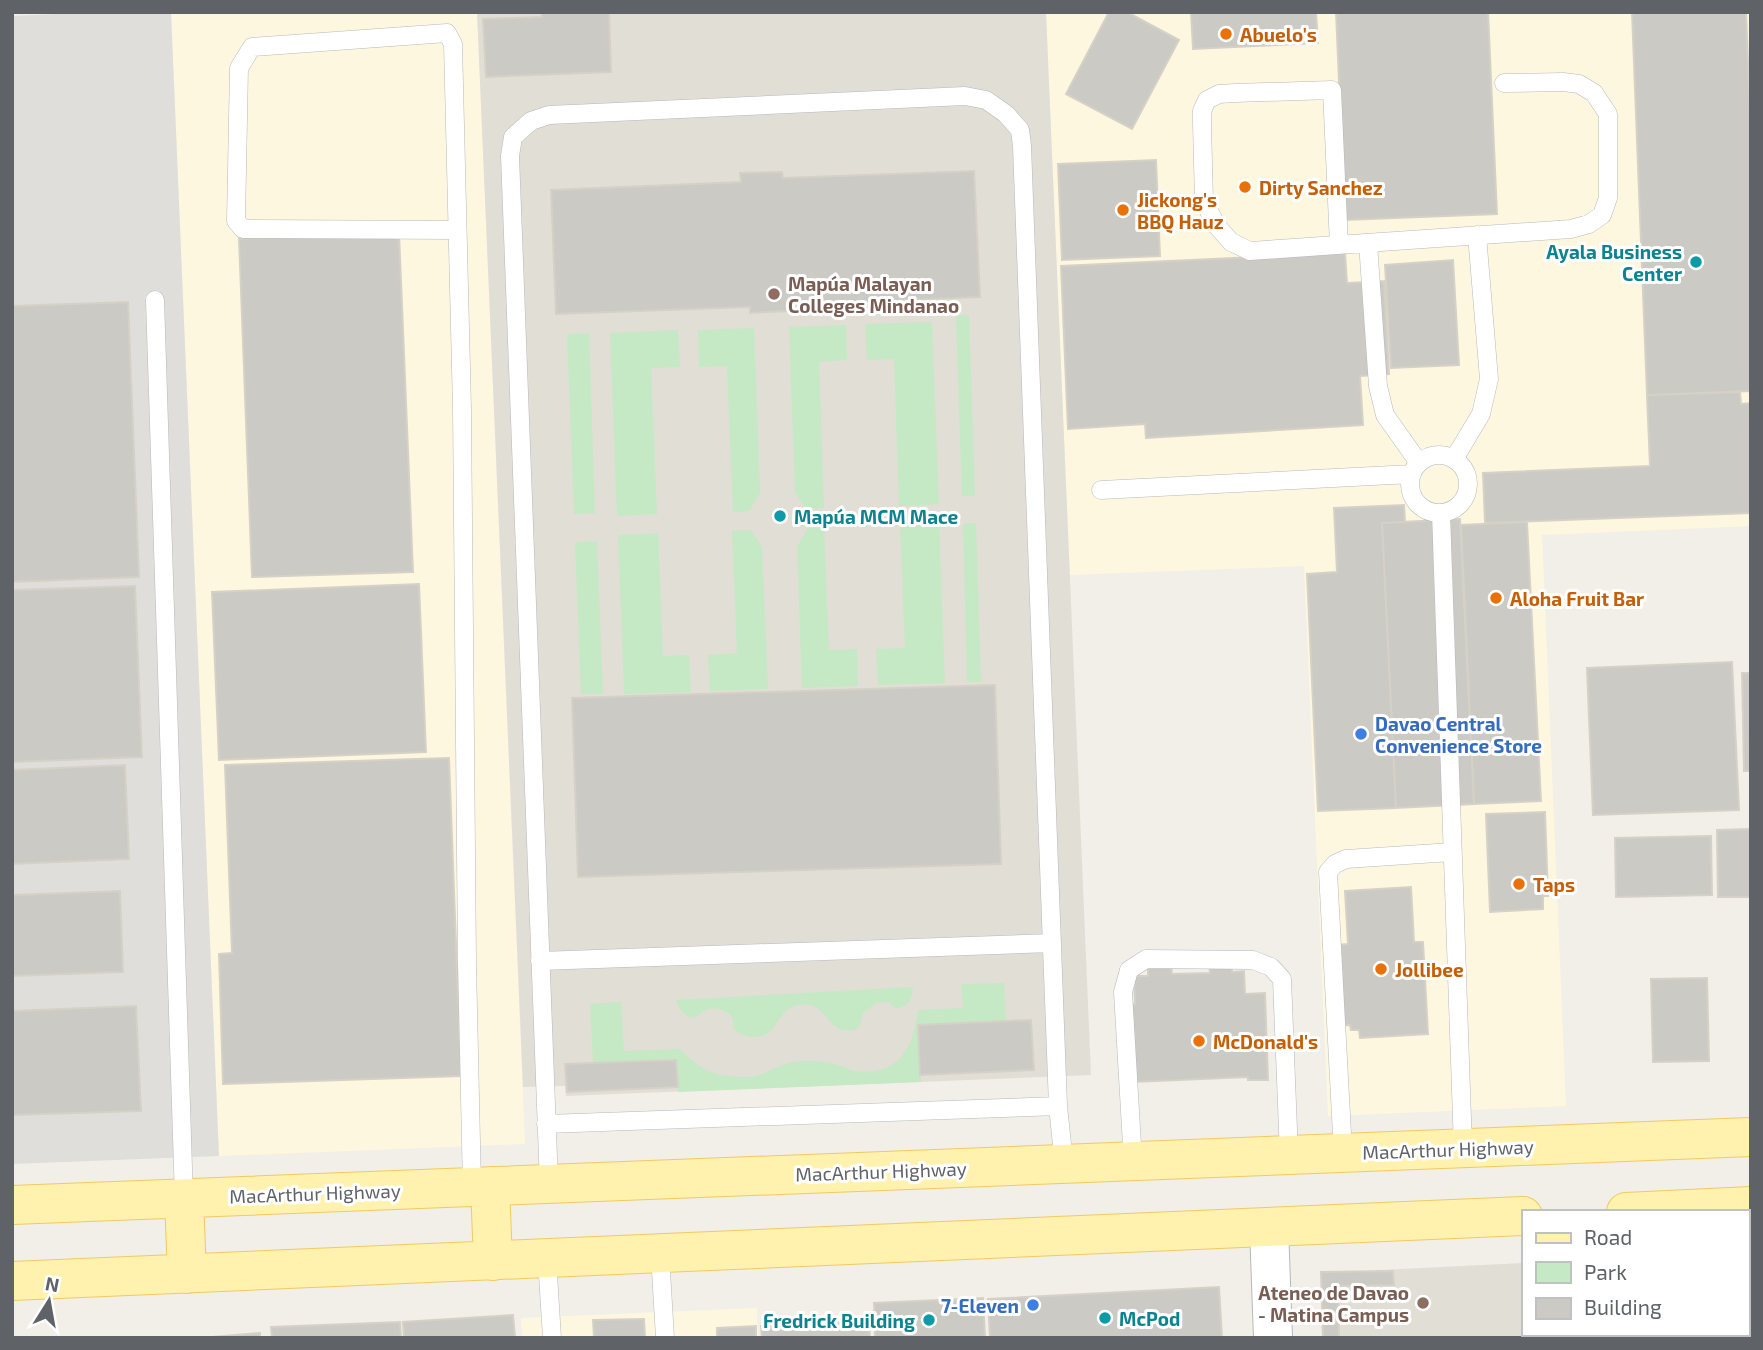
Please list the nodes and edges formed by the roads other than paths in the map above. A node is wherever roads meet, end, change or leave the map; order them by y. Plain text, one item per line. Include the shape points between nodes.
1 (1504, 83) dead end
2 (457, 230) junction
3 (1477, 235) junction
4 (1368, 243) junction
5 (1339, 245) junction
6 (155, 300) dead end
7 (1454, 459) junction
8 (1416, 468) junction
9 (1101, 490) dead end
10 (1441, 513) junction
11 (1452, 852) junction
12 (1052, 943) junction
13 (540, 961) junction
14 (1058, 1106) junction
15 (546, 1124) junction
16 (1751, 1137) edge
17 (1463, 1149) junction
18 (1343, 1153) junction
19 (1289, 1155) junction
20 (1133, 1162) junction
21 (1063, 1164) junction
22 (549, 1184) junction
23 (481, 1187) junction
24 (184, 1199) junction
25 (12, 1205) edge
26 (1751, 1206) edge
27 (1668, 1210) edge
28 (1522, 1216) edge
29 (1269, 1227) junction
30 (660, 1254) junction
31 (547, 1259) junction
32 (493, 1261) junction
33 (187, 1274) junction
34 (12, 1281) edge
35 (552, 1338) edge
36 (665, 1338) edge
37 (1273, 1338) edge

1 - 3 lane via 1563,82 1594,93 1608,114 1608,198 1602,215 1571,229
2 - 2 lane via 453,44 447,33 252,47 239,68 236,221 243,229
2 - 23 lane via 467,963
3 - 4 lane
3 - 7 lane via 1489,379 1481,414
4 - 5 lane
4 - 8 lane via 1378,386 1385,415
5 - 5 lane via 1250,251 1231,242 1204,202 1202,111 1207,100 1219,94 1332,90
6 - 24 lane
7 - 8 lane via 1430,457
7 - 10 lane via 1467,475 1466,496 1460,505
8 - 9 lane
8 - 10 lane via 1410,485 1413,496 1419,506
10 - 11 lane
11 - 17 lane
11 - 18 lane via 1346,859 1328,872
12 - 13 lane
12 - 13 lane via 1022,146 1020,130 1006,114 986,100 965,96 549,115 531,121 513,137 510,156
12 - 14 lane
13 - 15 lane
14 - 15 lane
14 - 21 lane
15 - 22 lane
16 - 17 main road, MacArthur Highway
17 - 18 main road, MacArthur Highway
18 - 19 main road, MacArthur Highway
19 - 20 main road, MacArthur Highway
19 - 20 lane via 1282,979 1271,967 1254,960 1146,959 1129,970 1123,992
20 - 21 main road, MacArthur Highway
21 - 22 main road, MacArthur Highway
22 - 23 main road, MacArthur Highway
23 - 24 main road, MacArthur Highway
23 - 32 main road
24 - 25 main road, MacArthur Highway
24 - 33 main road
26 - 27 main road
28 - 29 main road
29 - 30 main road
29 - 37 street
30 - 31 main road
30 - 36 lane
31 - 32 main road
31 - 35 lane
32 - 33 main road
33 - 34 main road

